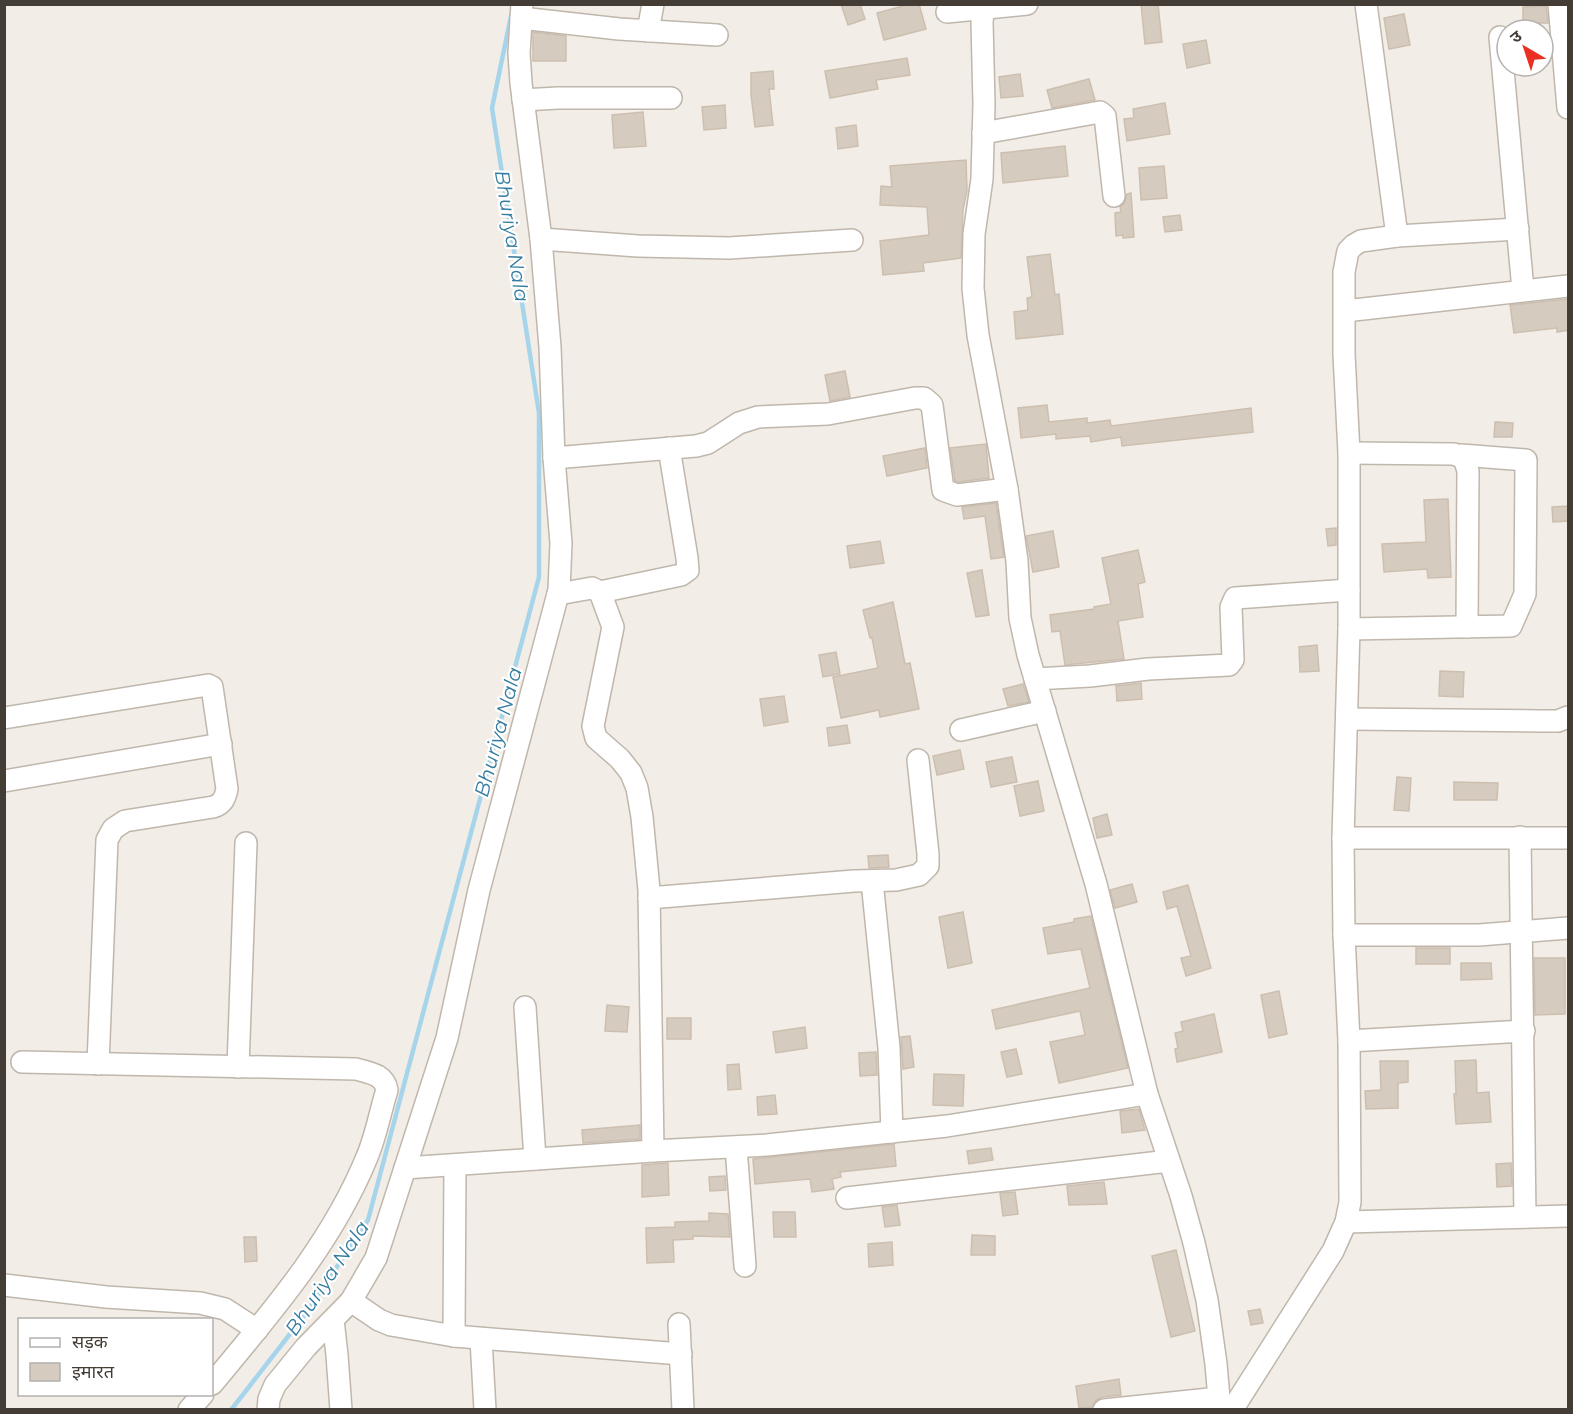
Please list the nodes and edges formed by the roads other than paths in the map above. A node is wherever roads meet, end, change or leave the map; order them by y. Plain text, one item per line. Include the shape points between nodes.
1 (652, 4) edge
2 (1028, 4) edge
3 (1366, 4) edge
4 (1559, 4) edge
5 (984, 7) edge
6 (521, 11) edge
7 (947, 12) dead end
8 (648, 31) junction
9 (717, 35) dead end
10 (1504, 78) edge
11 (671, 98) dead end
12 (523, 100) junction
13 (1569, 108) edge
14 (983, 134) junction
15 (1114, 196) dead end
16 (1518, 229) junction
17 (1396, 236) junction
18 (542, 239) junction
19 (852, 240) dead end
20 (1569, 286) edge
21 (1523, 290) junction
22 (1345, 311) junction
23 (669, 448) junction
24 (1349, 453) junction
25 (1461, 456) junction
26 (554, 458) junction
27 (1007, 489) junction
28 (1349, 590) junction
29 (600, 592) junction
30 (558, 594) junction
31 (1467, 627) junction
32 (1349, 629) junction
33 (1035, 679) junction
34 (1045, 711) junction
35 (1568, 717) edge
36 (4, 718) edge
37 (1348, 719) junction
38 (961, 730) dead end
39 (220, 744) junction
40 (918, 760) dead end
41 (4, 781) edge
42 (1520, 837) junction
43 (1344, 838) junction
44 (1569, 838) edge
45 (246, 843) dead end
46 (872, 881) junction
47 (649, 898) junction
48 (1569, 928) edge
49 (1520, 933) junction
50 (1344, 935) junction
51 (525, 1007) dead end
52 (1524, 1031) junction
53 (1349, 1041) junction
54 (22, 1062) dead end
55 (98, 1064) junction
56 (238, 1067) junction
57 (1147, 1094) junction
58 (892, 1132) junction
59 (736, 1148) junction
60 (654, 1151) junction
61 (535, 1159) junction
62 (1169, 1161) junction
63 (455, 1166) junction
64 (405, 1168) junction
65 (847, 1198) dead end
66 (1569, 1216) edge
67 (1525, 1217) junction
68 (1346, 1222) junction
69 (745, 1266) dead end
70 (4, 1285) edge
71 (351, 1301) junction
72 (333, 1320) junction
73 (678, 1324) dead end
74 (257, 1330) junction
75 (454, 1336) junction
76 (481, 1339) junction
77 (681, 1354) junction
78 (213, 1383) edge
79 (202, 1396) edge
80 (1223, 1406) edge
81 (189, 1410) edge
82 (268, 1410) edge
83 (341, 1410) edge
84 (485, 1410) edge
85 (683, 1410) edge
86 (1104, 1410) edge

1 - 8 street
2 - 5 street
3 - 17 street
4 - 13 street
5 - 7 street
5 - 14 street
6 - 8 street
6 - 12 street
8 - 9 street
10 - 16 street
11 - 12 street
12 - 18 street
14 - 15 street via 1100,112 1104,116
14 - 27 street via 973,288
16 - 17 street
16 - 21 street
17 - 22 street via 1361,241 1348,250
18 - 19 street via 729,248
18 - 26 street
20 - 21 street
21 - 22 street
22 - 24 street
23 - 26 street
23 - 27 street via 708,443 739,423 758,417 828,414 924,398 932,405 943,490 957,495
23 - 29 street via 689,566 681,575
24 - 25 street
24 - 28 street
25 - 31 street via 1468,471
25 - 31 street via 1526,460 1525,594 1511,627
26 - 30 street via 561,543
27 - 33 street via 1020,618
28 - 32 street
28 - 33 street via 1235,598 1231,607 1233,660 1229,665
29 - 30 street via 592,588
29 - 47 street via 613,627 593,731 631,773 637,788
30 - 64 street via 479,890 447,1038
31 - 32 street
32 - 37 street
33 - 34 street
34 - 38 street
34 - 57 street via 1096,884
35 - 37 street via 1558,721
36 - 39 street via 208,685 212,687
37 - 43 street
39 - 41 street
39 - 55 street via 227,789 222,802 213,807 125,821 113,829 107,840
40 - 46 street via 928,866 919,875
42 - 43 street
42 - 44 street
42 - 49 street
43 - 50 street
45 - 56 street
46 - 47 street
46 - 58 street
47 - 60 street
48 - 49 street
49 - 50 street
49 - 52 street
50 - 53 street
51 - 61 street
52 - 53 street
52 - 67 street
53 - 68 street via 1351,1189
54 - 55 street
55 - 56 street
56 - 74 street via 356,1069 381,1077 387,1090 369,1154 336,1222
57 - 58 street
57 - 62 street
58 - 59 street
59 - 60 street
59 - 69 street
60 - 61 street
61 - 63 street
62 - 65 street
62 - 80 street via 1207,1300
63 - 64 street
63 - 75 street
64 - 71 street via 376,1258
66 - 67 street
67 - 68 street
68 - 80 street via 1333,1251
70 - 74 street via 200,1303 225,1309
71 - 72 street
71 - 75 street via 391,1325
72 - 82 street via 275,1385
72 - 83 street
73 - 77 street
74 - 78 street
75 - 76 street
76 - 77 street
76 - 84 street
77 - 85 street
79 - 81 street
80 - 86 street

